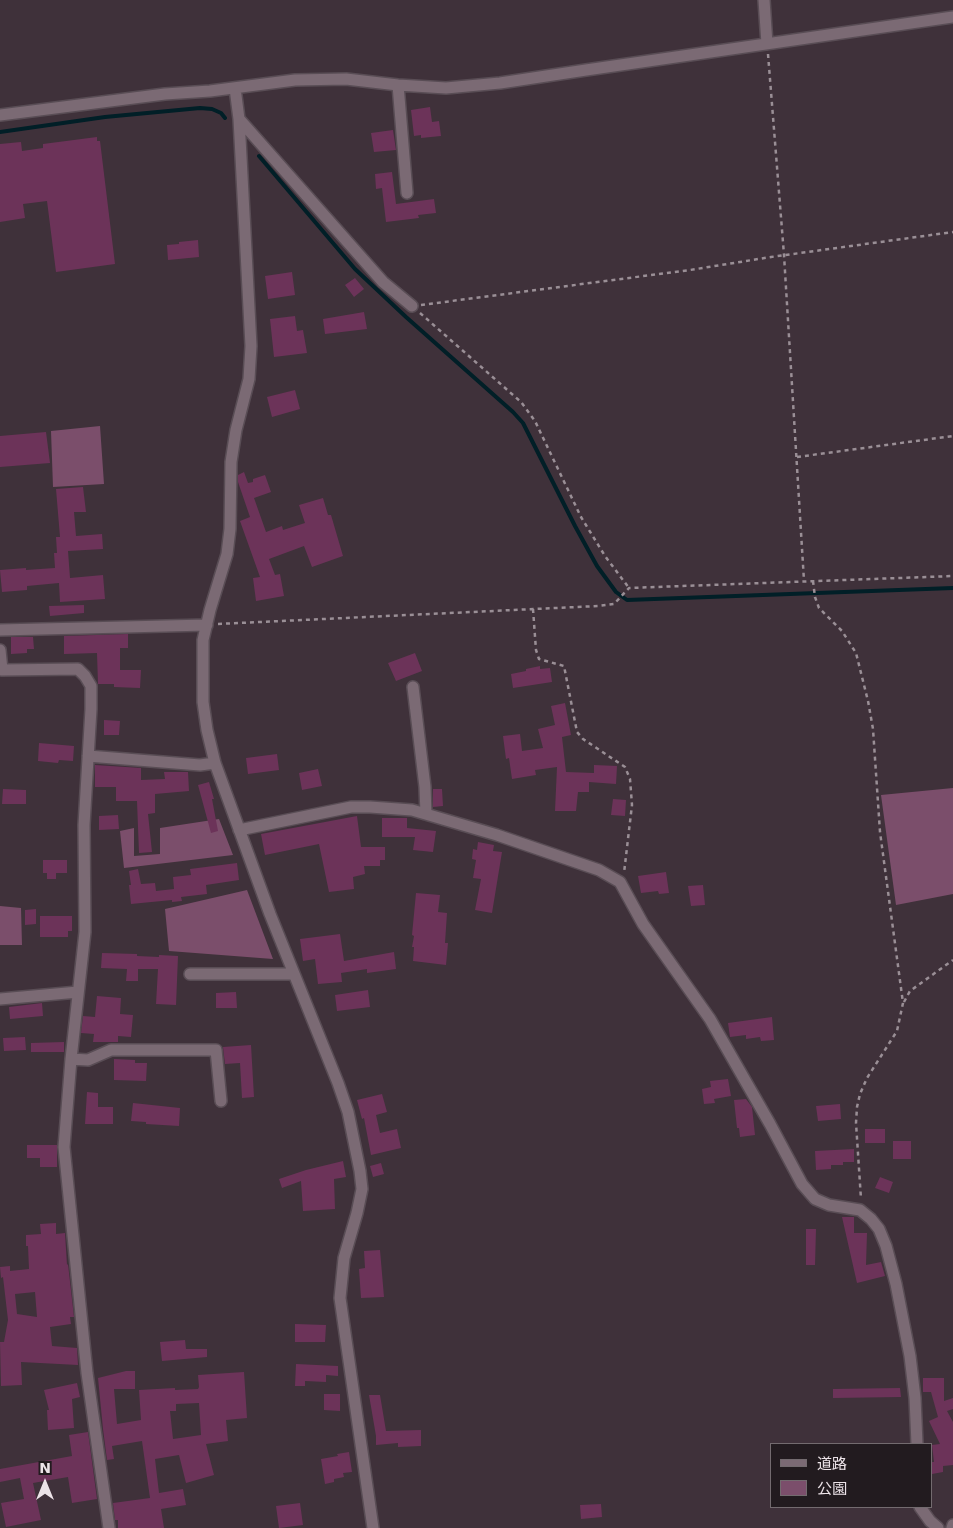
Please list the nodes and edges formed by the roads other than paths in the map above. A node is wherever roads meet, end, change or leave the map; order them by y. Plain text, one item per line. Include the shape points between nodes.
1 (764, 0) edge
2 (953, 17) edge
3 (767, 44) junction
4 (398, 85) junction
5 (235, 88) junction
6 (0, 116) edge
7 (239, 119) junction
8 (407, 193) dead end
9 (412, 306) road end
10 (206, 624) junction
11 (0, 630) edge
12 (0, 650) edge
13 (413, 687) dead end
14 (88, 756) junction
15 (215, 763) junction
16 (426, 814) junction
17 (239, 830) junction
18 (190, 974) dead end
19 (294, 974) junction
20 (78, 992) junction
21 (0, 1000) edge
22 (71, 1059) junction
23 (221, 1101) dead end
24 (917, 1443) edge
25 (921, 1508) edge
26 (109, 1528) edge
27 (373, 1528) edge
28 (938, 1528) edge

1 - 3 street
2 - 3 street
3 - 4 street via 500,83 446,88
4 - 5 street via 346,79 295,80
4 - 8 street
5 - 6 street
5 - 7 street
7 - 9 street via 383,282
7 - 10 street via 250,379 231,462 227,554
10 - 11 street
10 - 15 street via 203,702
12 - 14 street via 2,670 78,669 85,676 91,686
13 - 16 street
14 - 15 street via 200,765
14 - 20 street via 84,825 85,932
15 - 17 street
16 - 17 street via 412,810 351,807
16 - 24 street via 599,870 620,882 643,924 710,1019 802,1184 815,1199 829,1206 860,1210 879,1228 896,1284 910,1356
17 - 19 street
18 - 19 street
19 - 27 street via 348,1112 360,1171 362,1189 344,1258 340,1298
20 - 21 street
20 - 22 street
22 - 23 street via 88,1060 111,1050 216,1050
22 - 26 street via 64,1146 87,1373
25 - 28 street

